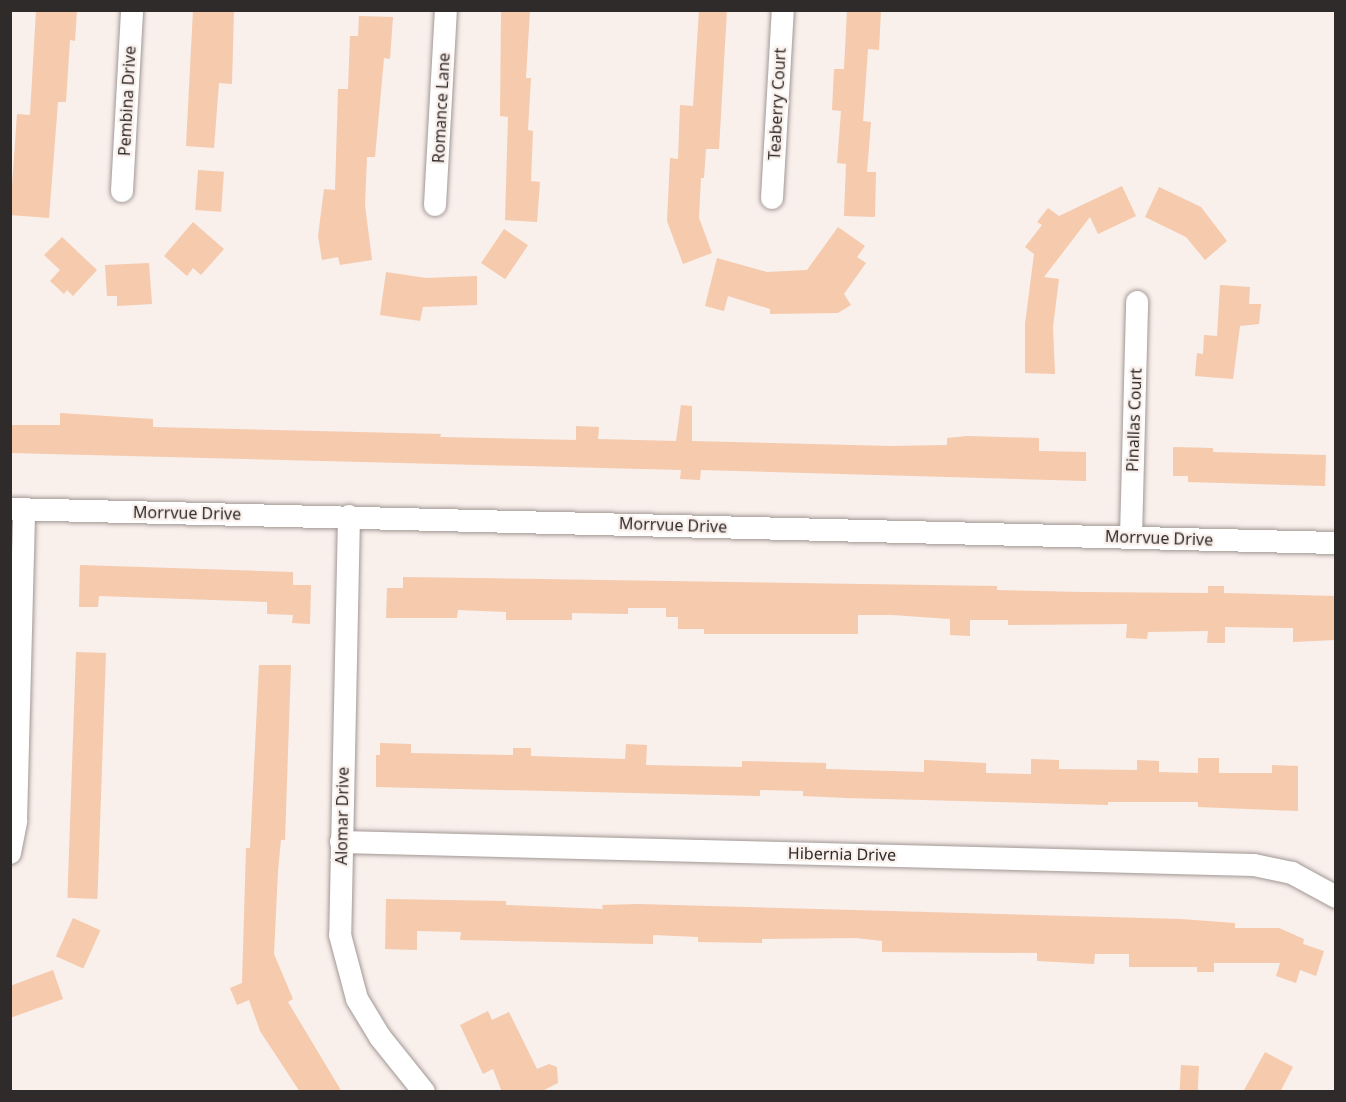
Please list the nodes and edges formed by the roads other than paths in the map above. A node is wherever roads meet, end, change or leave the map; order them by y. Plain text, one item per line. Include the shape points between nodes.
1 (132, 10) edge
2 (446, 10) edge
3 (783, 10) edge
4 (122, 191) dead end
5 (772, 198) dead end
6 (435, 205) dead end
7 (1137, 302) dead end
8 (17, 509) edge
9 (349, 516) junction
10 (1131, 537) junction
11 (1335, 543) edge
12 (341, 842) junction
13 (10, 853) edge
14 (1335, 897) edge
15 (424, 1092) edge

1 - 4 street, Pembina Drive
2 - 6 street, Romance Lane
3 - 5 street, Teaberry Court
7 - 10 street, Pinallas Court
8 - 9 street, Morrvue Drive
8 - 13 street via 16,821
9 - 10 street, Morrvue Drive
9 - 12 street, Alomar Drive
10 - 11 street, Morrvue Drive
12 - 14 street, Hibernia Drive via 1254,865 1292,873
12 - 15 street, Alomar Drive via 340,935 346,968 357,999 380,1037

